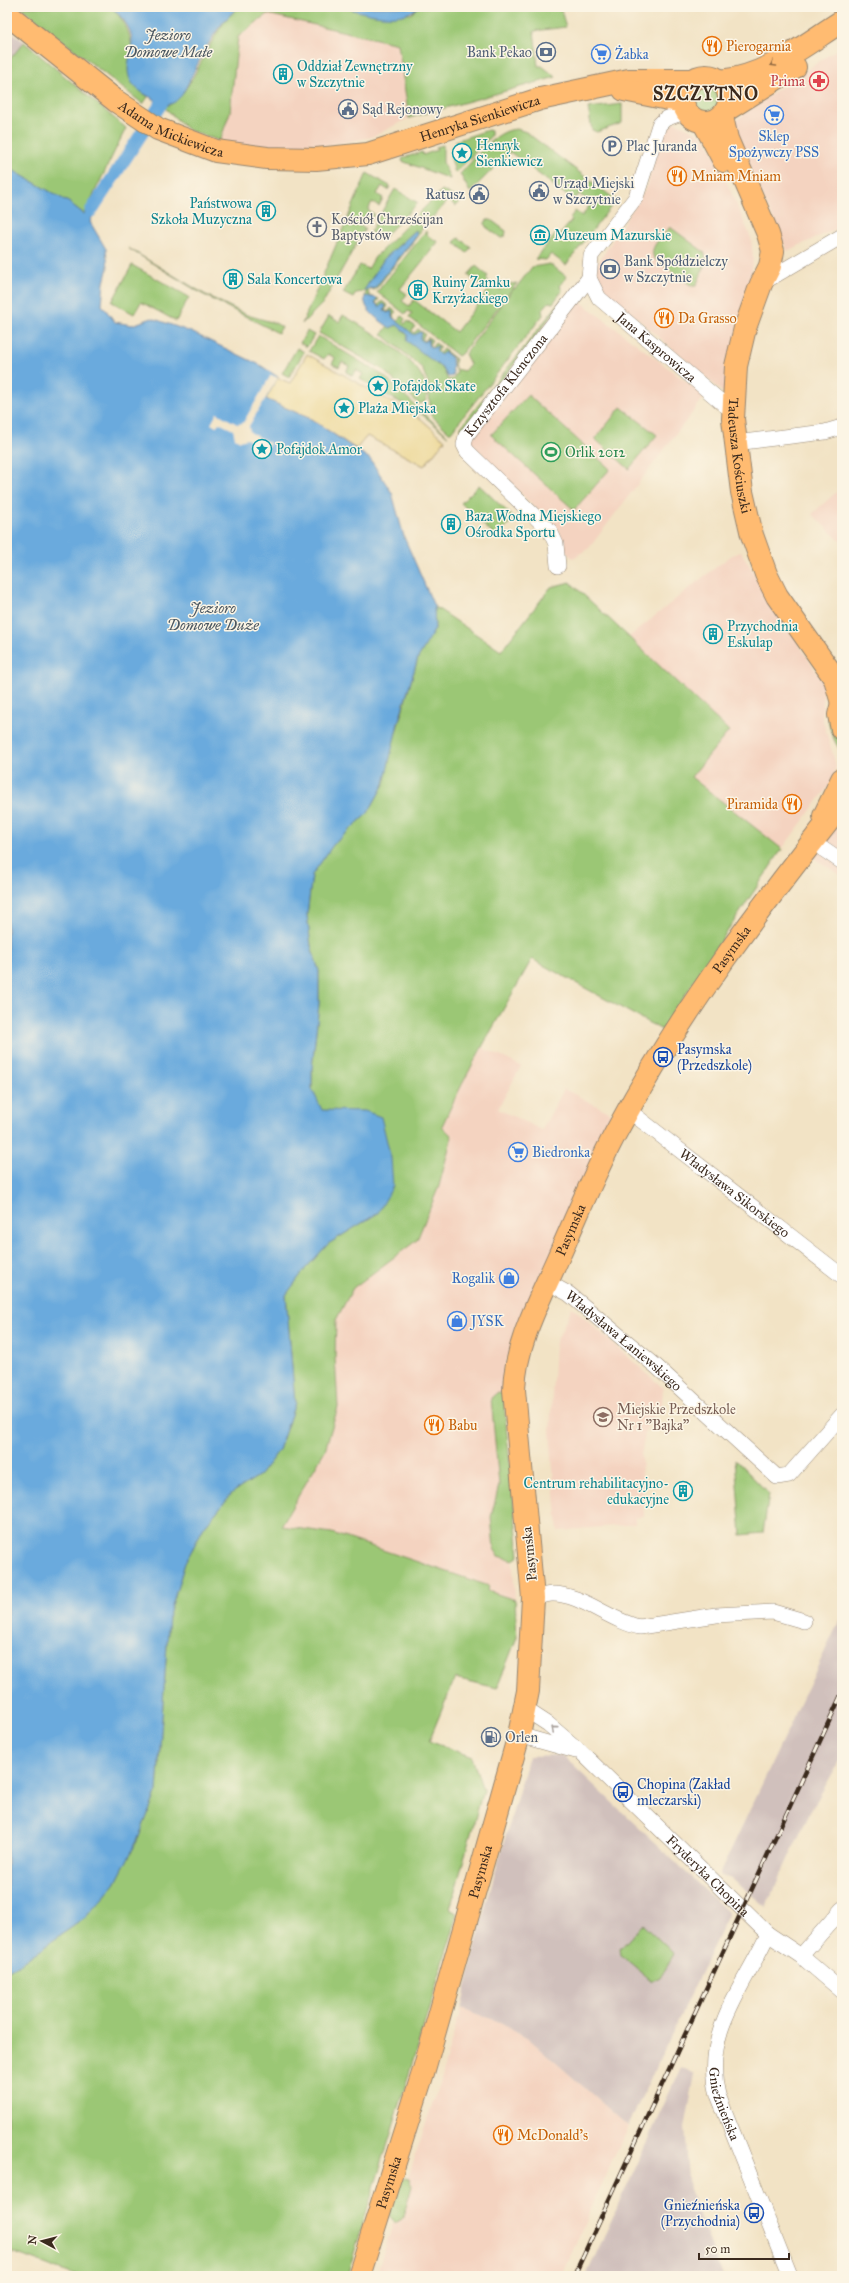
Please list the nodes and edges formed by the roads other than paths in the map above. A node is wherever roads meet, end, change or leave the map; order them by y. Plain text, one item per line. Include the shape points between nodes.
1 (7, 14) edge
2 (842, 21) edge
3 (842, 37) edge
4 (692, 80) junction
5 (720, 81) junction
6 (593, 88) junction
7 (705, 112) junction
8 (368, 154) joint
9 (842, 236) edge
10 (773, 251) junction
11 (813, 252) junction
12 (589, 278) junction
13 (761, 284) junction
14 (733, 406) junction
15 (842, 427) edge
16 (735, 443) junction
17 (558, 566) dead end
18 (793, 618) junction
19 (842, 668) edge
20 (842, 703) edge
21 (842, 729) edge
22 (842, 779) edge
23 (842, 804) edge
24 (811, 841) junction
25 (842, 862) edge
26 (627, 1112) junction
27 (842, 1276) edge
28 (547, 1282) junction
29 (842, 1415) edge
30 (534, 1598) junction
31 (804, 1620) dead end
32 (525, 1709) junction
33 (519, 1735) junction
34 (581, 1752) junction
35 (842, 1909) edge
36 (768, 1934) junction
37 (801, 1956) junction
38 (842, 1991) edge
39 (359, 2276) edge
40 (790, 2276) edge

1 - 8 main road, Adama Mickiewicza via 116,101 158,129 216,151 267,158 316,159
2 -> 5 main road via 763,70 737,79
3 - 7 main road
4 - 5 main road, Henryka Sienkiewicza via 705,75
4 - 6 main road, Henryka Sienkiewicza via 629,80
4 - 7 main road via 685,91
5 - 7 main road via 728,93
6 - 7 main road, Henryka Sienkiewicza via 627,90
6 - 8 main road, Henryka Sienkiewicza via 540,99
7 - 10 main road via 727,139
7 - 12 street via 665,119 659,125 636,197 591,256
7 - 13 main road, Tadeusza Kościuszki via 716,144 762,248
9 - 11 street
10 - 11 street via 786,255
10 - 13 main road, Tadeusza Kościuszki via 770,266
11 - 13 street
12 - 14 street, Jana Kasprowicza via 599,298 726,406
12 - 17 street, Krzysztofa Klenczona via 466,436 464,442 467,451 550,531 556,544
13 - 14 main road, Tadeusza Kościuszki via 740,346
14 - 16 main road, Tadeusza Kościuszki
15 - 16 street via 825,432
16 - 18 main road, Tadeusza Kościuszki via 742,492 757,553 777,596
18 - 19 main road, Tadeusza Kościuszki
18 - 20 main road, Tadeusza Kościuszki via 835,679
20 - 21 main road via 839,715
22 - 24 main road, Pasymska
23 - 24 main road, Pasymska
24 - 25 street
24 - 26 main road, Pasymska via 692,1008
26 - 27 street, Władysława Sikorskiego via 637,1117
26 - 28 main road, Pasymska
28 - 29 street, Władysława Łaniewskiego via 569,1294 659,1368 777,1477 789,1475
28 - 30 main road, Pasymska via 523,1343 514,1383 514,1406
30 - 31 street via 552,1594 562,1595 594,1606 627,1625 640,1627 716,1615 773,1612
30 - 32 main road, Pasymska
32 - 33 main road, Pasymska
34 -> 32 street, Fryderyka Chopina via 548,1724
33 - 34 street, Fryderyka Chopina
33 - 39 main road, Pasymska via 425,2065
34 - 36 street, Fryderyka Chopina
35 - 37 street
36 - 37 street, Fryderyka Chopina
36 - 40 street, Gnieźnieńska via 723,2020 716,2043 713,2068 718,2094
37 - 38 street, Fryderyka Chopina

